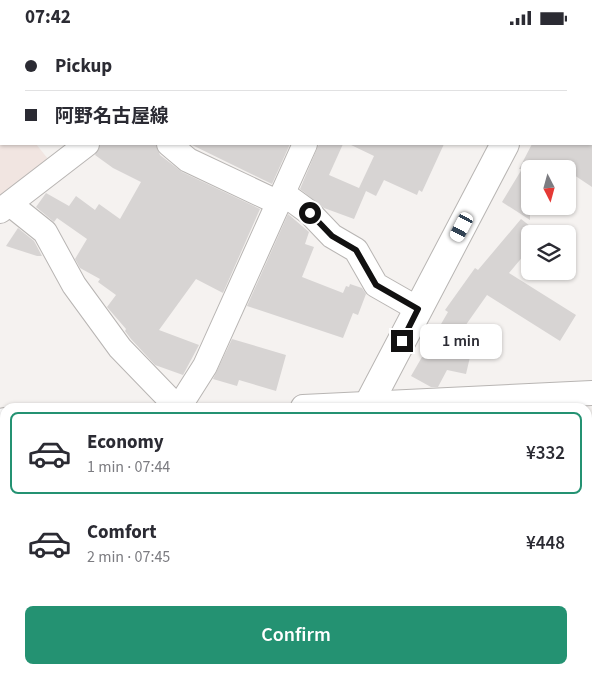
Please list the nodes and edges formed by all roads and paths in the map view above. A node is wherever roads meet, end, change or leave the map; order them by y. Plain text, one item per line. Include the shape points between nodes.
1 (87, 145) edge
2 (170, 145) edge
3 (305, 145) edge
4 (505, 145) edge
5 (282, 199) junction
6 (5, 207) edge
7 (418, 309) junction
8 (592, 393) edge
9 (174, 403) edge
10 (181, 403) edge
11 (370, 403) edge
12 (420, 403) edge

1 - 6 street
2 - 5 street via 188,160
3 - 5 street
4 - 7 main road
5 - 7 street via 310,213 332,236 356,250 376,285
5 - 10 street via 205,366
6 - 9 street via 45,232 74,285 120,348
7 - 11 main road
8 - 12 street

